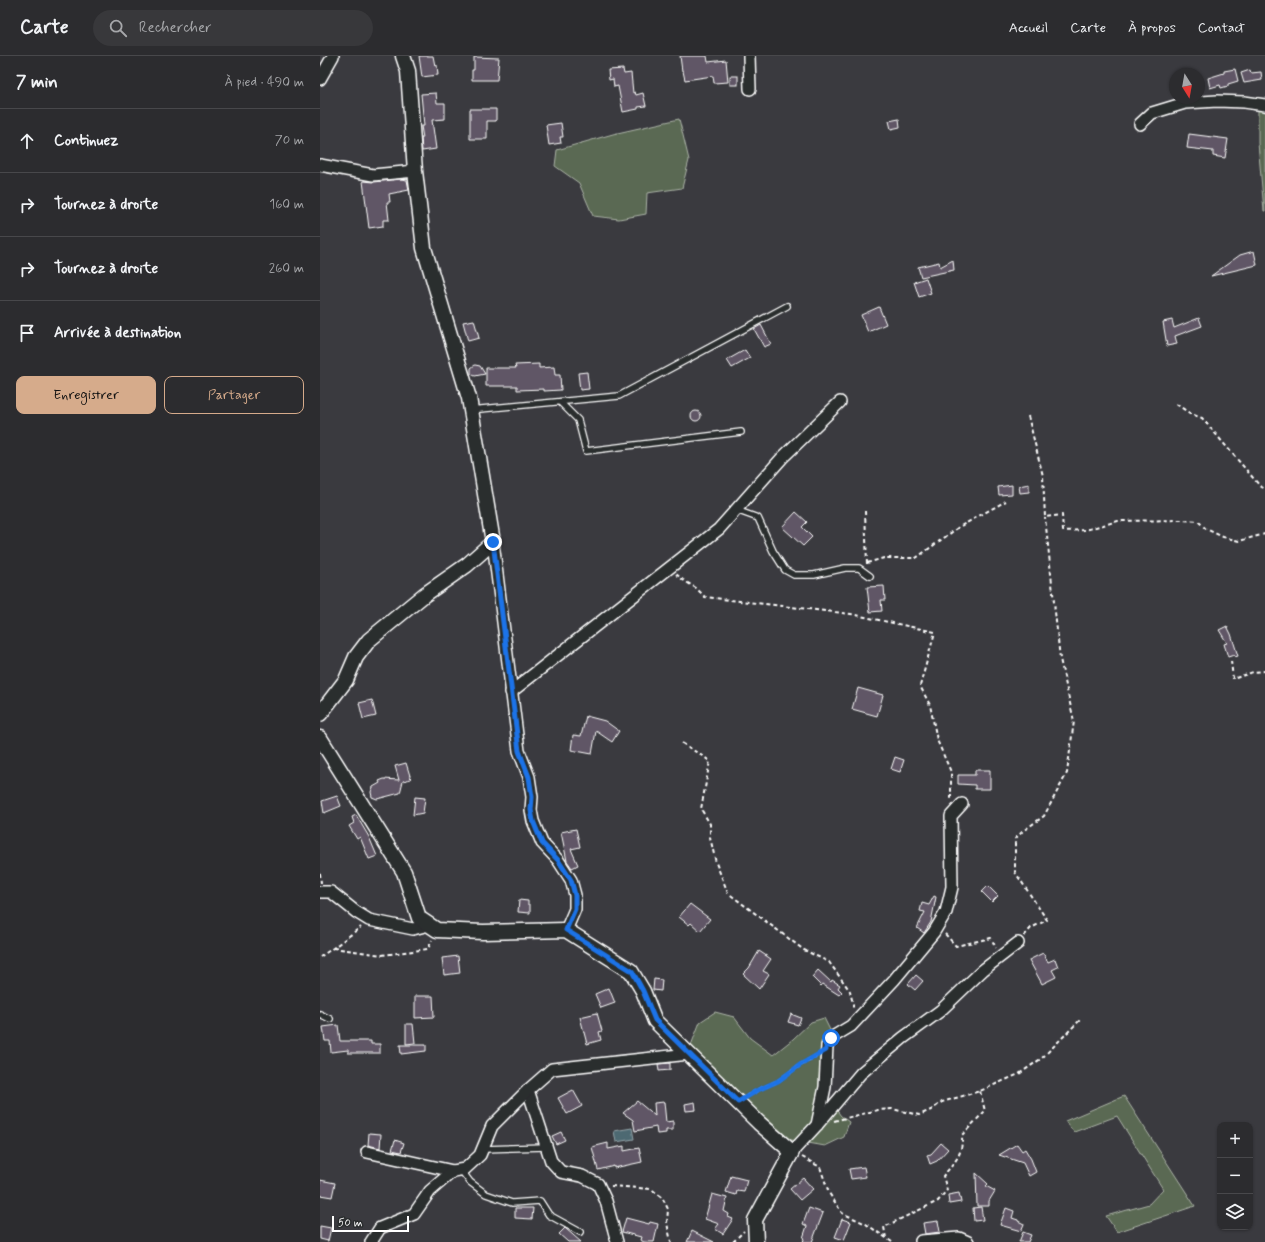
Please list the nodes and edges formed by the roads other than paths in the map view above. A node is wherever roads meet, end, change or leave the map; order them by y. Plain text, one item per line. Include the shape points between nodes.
1 (333, 56) edge
2 (404, 56) edge
3 (749, 56) edge
4 (320, 79) edge
5 (750, 89) dead end
6 (1265, 105) edge
7 (1140, 124) dead end
8 (320, 165) edge
9 (415, 171) junction
10 (786, 306) dead end
11 (560, 402) junction
12 (840, 402) dead end
13 (470, 410) junction
14 (741, 432) dead end
15 (735, 510) junction
16 (493, 542) junction
17 (870, 576) dead end
18 (511, 692) junction
19 (320, 714) edge
20 (320, 738) edge
21 (962, 804) dead end
22 (320, 892) edge
23 (433, 928) junction
24 (566, 930) junction
25 (1018, 943) road end
26 (320, 1014) edge
27 (330, 1019) dead end
28 (689, 1054) junction
29 (528, 1090) junction
30 (817, 1126) junction
31 (546, 1147) junction
32 (482, 1149) junction
33 (367, 1152) dead end
34 (792, 1152) junction
35 (457, 1171) junction
36 (580, 1232) dead end
37 (921, 1241) dead end
38 (371, 1242) edge
39 (617, 1242) edge
40 (756, 1242) edge
41 (968, 1242) edge

1 - 4 street
2 - 9 street via 408,72
3 - 5 street
6 - 7 street via 1237,102 1185,103 1152,113
8 - 9 street via 373,175
9 - 13 street via 424,248 469,398
10 - 11 lane via 619,396
11 - 13 lane
11 - 14 lane via 578,420 586,451
12 - 15 street via 782,458
13 - 16 street
15 - 17 lane via 758,518 773,551 785,570 794,575 814,575 845,568 859,568
15 - 18 street via 719,529
16 - 18 street
16 - 19 street via 468,565 424,595 369,640 356,657 346,680
18 - 24 street via 519,751 529,777 533,821 542,843 558,860 571,880 575,895 575,909
20 - 23 street via 404,872 419,918
21 - 30 street via 950,816 952,887 946,912 938,926 894,980 851,1026 831,1038 826,1046 826,1087
22 - 23 street via 331,892 369,920 413,929
23 - 24 street via 482,932
24 - 28 street via 632,971 655,1020
25 - 30 street via 983,970 940,1011 861,1073
26 - 27 lane
28 - 29 street via 552,1069
28 - 34 street
29 - 31 street
29 - 32 street via 492,1126
30 - 34 street
31 - 32 lane
31 - 39 street via 551,1161 561,1172 582,1176 598,1184 606,1201
32 - 35 street via 480,1155 465,1169
33 - 35 street
34 - 40 street via 755,1220
35 - 36 lane via 486,1194 512,1203 540,1202 549,1215
35 - 38 street via 430,1191 414,1214 380,1228
37 - 41 street via 959,1238

